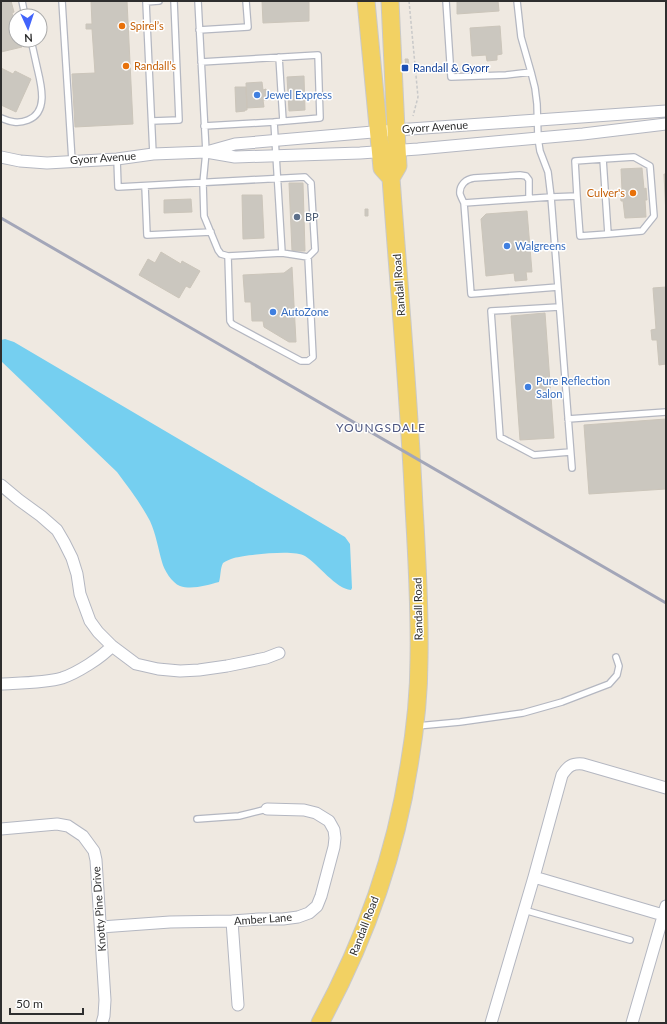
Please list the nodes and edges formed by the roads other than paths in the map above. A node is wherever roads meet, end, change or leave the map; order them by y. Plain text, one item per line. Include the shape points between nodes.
1 (62, 1) edge
2 (159, 1) edge
3 (174, 1) edge
4 (198, 1) edge
5 (246, 1) edge
6 (366, 1) edge
7 (390, 1) edge
8 (446, 1) edge
9 (517, 1) edge
10 (199, 30) junction
11 (33, 48) edge
12 (279, 57) junction
13 (201, 62) junction
14 (531, 72) junction
15 (666, 111) edge
16 (1, 118) edge
17 (537, 120) junction
18 (152, 121) junction
19 (283, 121) junction
20 (274, 122) junction
21 (666, 124) edge
22 (204, 126) junction
23 (387, 131) junction
24 (538, 138) junction
25 (275, 141) junction
26 (389, 151) junction
27 (206, 152) junction
28 (154, 154) junction
29 (276, 156) junction
30 (1, 157) edge
31 (117, 158) junction
32 (603, 159) junction
33 (72, 161) junction
34 (278, 178) junction
35 (203, 183) junction
36 (144, 186) junction
37 (577, 196) junction
38 (551, 197) junction
39 (530, 198) junction
40 (464, 204) junction
41 (211, 232) junction
42 (608, 234) junction
43 (282, 253) junction
44 (228, 256) junction
45 (308, 256) junction
46 (558, 287) junction
47 (560, 307) junction
48 (666, 412) edge
49 (568, 419) junction
50 (570, 452) junction
51 (572, 468) dead end
52 (1, 485) edge
53 (112, 646) junction
54 (278, 653) dead end
55 (616, 657) dead end
56 (1, 684) edge
57 (414, 726) junction
58 (666, 788) edge
59 (267, 809) joint
60 (197, 819) dead end
61 (1, 829) edge
62 (534, 877) junction
63 (524, 910) junction
64 (665, 910) edge
65 (232, 921) junction
66 (101, 927) junction
67 (630, 940) dead end
68 (238, 1005) dead end
69 (102, 1023) edge
70 (320, 1023) edge
71 (491, 1023) edge
72 (632, 1023) edge

1 - 33 lane
2 - 18 lane via 146,2
3 - 18 lane via 179,120
4 - 10 lane
5 - 10 lane via 248,27
6 - 23 main road, Randall Road
7 - 23 main road, Randall Road
8 - 14 lane via 451,77
9 - 14 lane via 521,37
10 - 13 lane
11 - 16 lane via 42,86 42,103 31,119 23,122
12 - 13 lane
12 - 19 lane
12 - 19 lane via 318,55 320,118
13 - 22 lane
14 - 17 lane
15 - 17 street, Gyorr Avenue
17 - 23 street, Gyorr Avenue
17 - 24 lane
18 - 28 lane
19 - 20 lane
20 - 22 lane
20 - 25 lane
21 - 24 street, Gyorr Avenue
22 - 27 lane
23 - 25 street, Gyorr Avenue
23 - 26 main road, Randall Road
24 - 26 street, Gyorr Avenue
24 - 38 lane via 548,172
25 - 27 street, Gyorr Avenue via 235,144
25 - 29 lane
26 - 29 street, Gyorr Avenue
26 - 57 main road, Randall Road via 382,168 391,178 412,456 418,589 419,660
27 - 28 street, Gyorr Avenue
27 - 29 street, Gyorr Avenue via 235,157
27 - 35 lane
28 - 31 street, Gyorr Avenue
29 - 34 lane
30 - 33 street, Gyorr Avenue via 47,163
31 - 33 street, Gyorr Avenue
31 - 36 lane via 118,187
32 - 37 lane via 575,160
32 - 42 lane
32 - 42 lane via 634,157 650,166 654,216 642,231
34 - 35 lane
34 - 43 lane
34 - 45 lane via 305,177 311,183 315,250
35 - 36 lane
35 - 41 lane via 204,216
36 - 41 lane via 147,235
37 - 38 lane
37 - 42 lane via 580,236
38 - 39 lane
38 - 46 lane
39 - 40 lane
39 - 40 lane via 529,180 526,176 520,174 474,178 468,179 461,188
40 - 46 lane via 471,294
41 - 44 lane via 218,250
43 - 44 lane
43 - 45 lane
44 - 45 lane via 232,324 301,361 308,361 312,357
46 - 47 lane
47 - 49 lane
47 - 50 lane via 491,311 500,437 534,455
48 - 49 lane
49 - 50 lane
50 - 51 lane
52 - 53 street via 57,530 72,558 80,594 90,621
53 - 54 street via 136,664 180,671 227,666
53 - 56 street via 91,663 62,678
55 - 57 lane via 619,666 617,675 609,684 562,702 523,713
57 - 70 main road, Randall Road via 402,803 384,872 360,941
58 - 62 street via 583,764 567,768 562,775
59 - 60 lane via 239,816
59 - 65 street, Amber Lane via 304,810 316,813 329,821 335,838 322,896 317,906 309,913 298,917
61 - 66 street, Knotty Pine Drive via 57,824 68,826 83,836 94,851 96,860
62 - 63 street
62 - 64 street
63 - 67 lane
63 - 71 street
64 - 72 street
65 - 66 street, Amber Lane
65 - 68 street
66 - 69 street, Knotty Pine Drive via 105,1000

